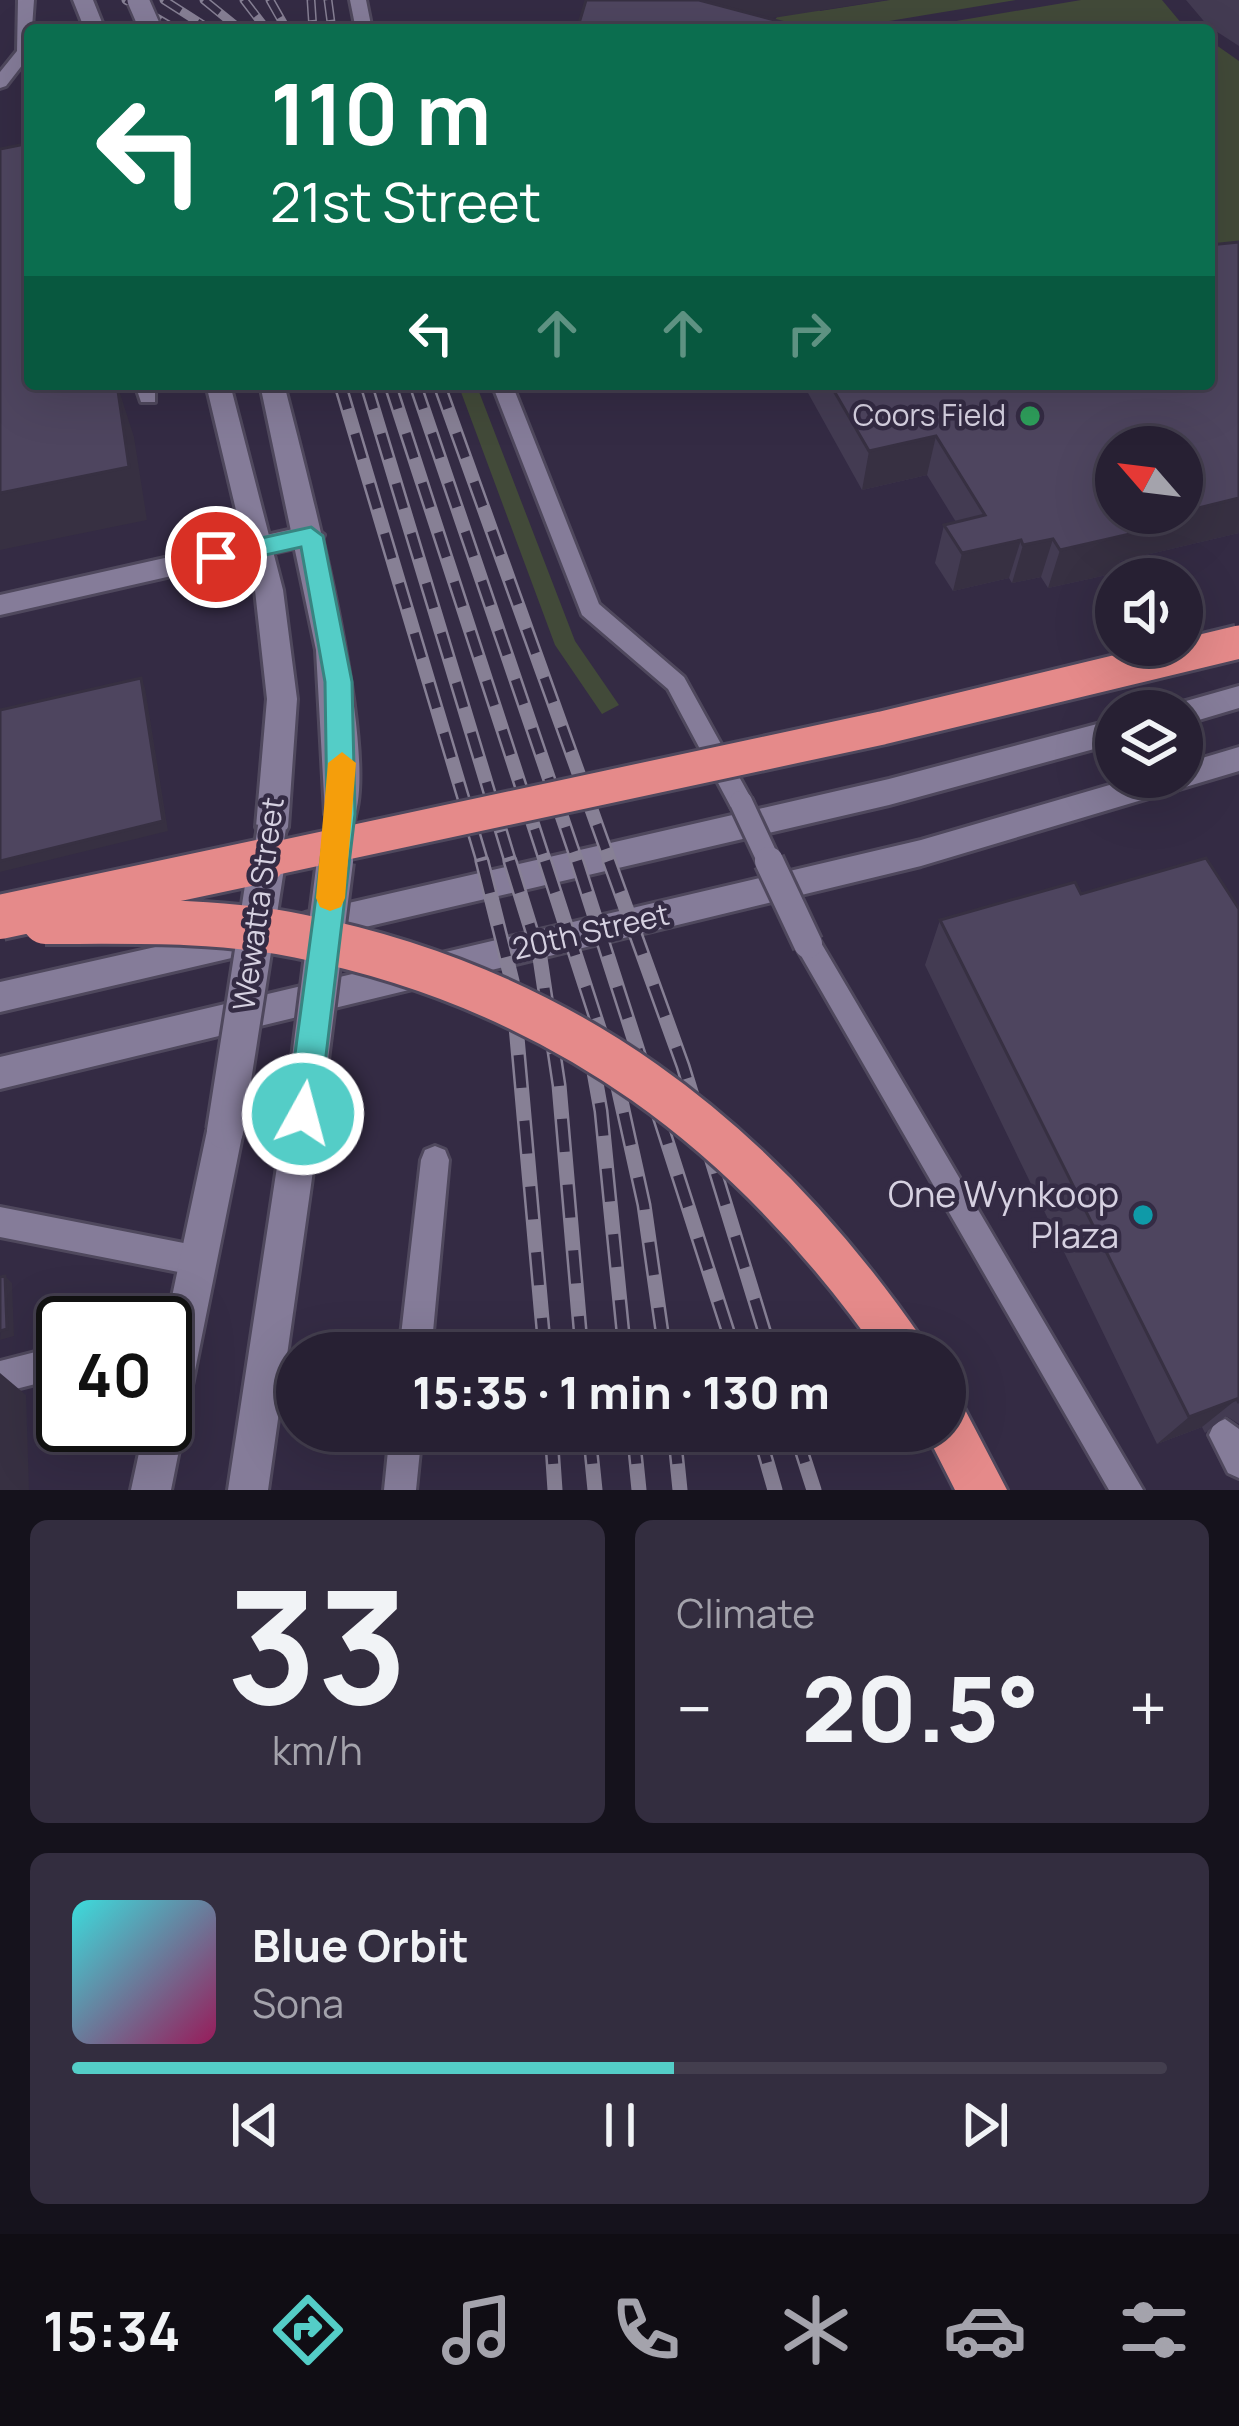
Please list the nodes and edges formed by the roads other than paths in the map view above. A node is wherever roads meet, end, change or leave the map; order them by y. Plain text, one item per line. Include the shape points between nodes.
1 (24, 52) edge
2 (0, 82) edge
3 (220, 390) edge
4 (273, 390) edge
5 (504, 390) edge
6 (311, 536) junction
7 (259, 547) junction
8 (0, 605) edge
9 (1239, 642) edge
10 (1239, 697) edge
11 (1203, 707) edge
12 (1095, 736) edge
13 (1239, 759) edge
14 (1203, 770) edge
15 (1108, 798) edge
16 (0, 917) edge
17 (0, 928) edge
18 (0, 997) edge
19 (0, 1073) edge
20 (435, 1160) dead end
21 (0, 1222) edge
22 (199, 1261) junction
23 (187, 1296) edge
24 (417, 1332) edge
25 (890, 1332) edge
26 (36, 1368) edge
27 (0, 1377) edge
28 (160, 1452) edge
29 (404, 1452) edge
30 (962, 1452) edge
31 (152, 1490) edge
32 (248, 1490) edge
33 (400, 1490) edge
34 (982, 1490) edge
35 (1127, 1490) edge

1 - 2 lane
3 - 7 street, Wewatta Street
4 - 6 street
5 - 35 lane, bridge via 590,609 676,683 808,944
6 - 7 street
6 - 32 street, bridge via 338,682 341,814
7 - 8 street
7 - 22 street, Wewatta Street, bridge via 282,699 272,827
9 - 16 highway, bridge via 882,728
10 - 11 street
12 - 18 street via 889,792
13 - 14 street, 20th Street
15 - 19 street, 20th Street via 921,853
17 - 25 highway, bridge via 238,927 389,957 504,1000 619,1065 742,1158 830,1251
20 - 24 lane
21 - 22 lane
22 - 23 street, Wewatta Street
26 - 27 lane
28 - 31 street, Wewatta Street
29 - 33 lane
30 - 34 highway

